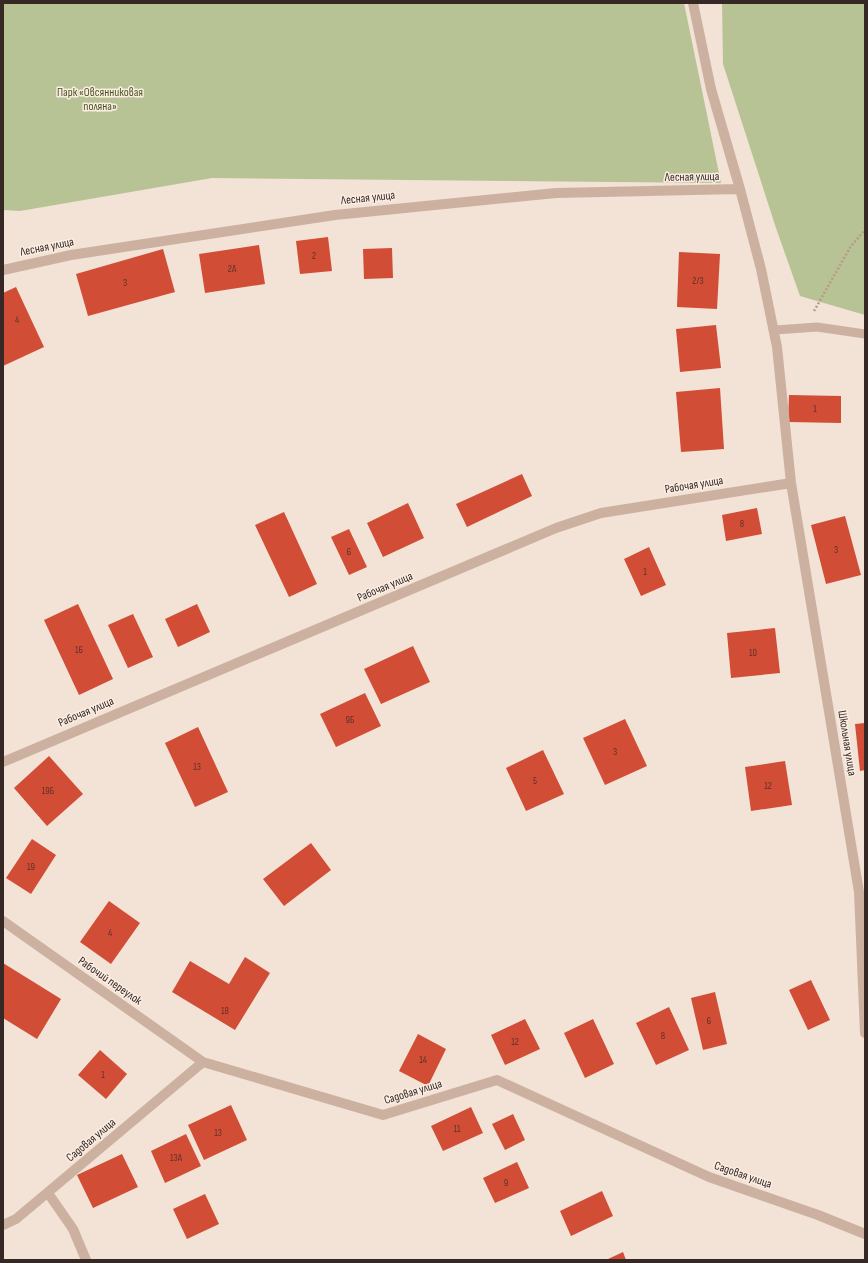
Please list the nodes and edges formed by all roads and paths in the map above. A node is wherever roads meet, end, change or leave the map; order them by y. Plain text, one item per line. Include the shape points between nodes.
1 (693, 3) edge
2 (740, 189) junction
3 (865, 230) edge
4 (3, 270) edge
5 (805, 327) junction
6 (774, 330) junction
7 (865, 334) edge
8 (791, 482) junction
9 (3, 762) edge
10 (3, 921) edge
11 (865, 1033) edge
12 (203, 1062) junction
13 (48, 1193) junction
14 (3, 1225) edge
15 (865, 1234) edge
16 (86, 1260) edge

1 - 2 street, Школьная улица via 712,89
2 - 4 street, Лесная улица via 556,193 335,214 70,255
2 - 6 street, Школьная улица
3 - 5 path via 851,246
5 - 6 lane
5 - 7 lane
6 - 8 street, Школьная улица via 778,346
8 - 9 street, Рабочая улица via 602,513 556,528
8 - 11 street, Школьная улица via 859,892
10 - 12 street, Рабочий переулок
12 - 13 street, Садовая улица
12 - 15 street, Садовая улица via 383,1116 497,1080 709,1177
13 - 14 street, Садовая улица via 16,1220
13 - 16 street via 73,1229

